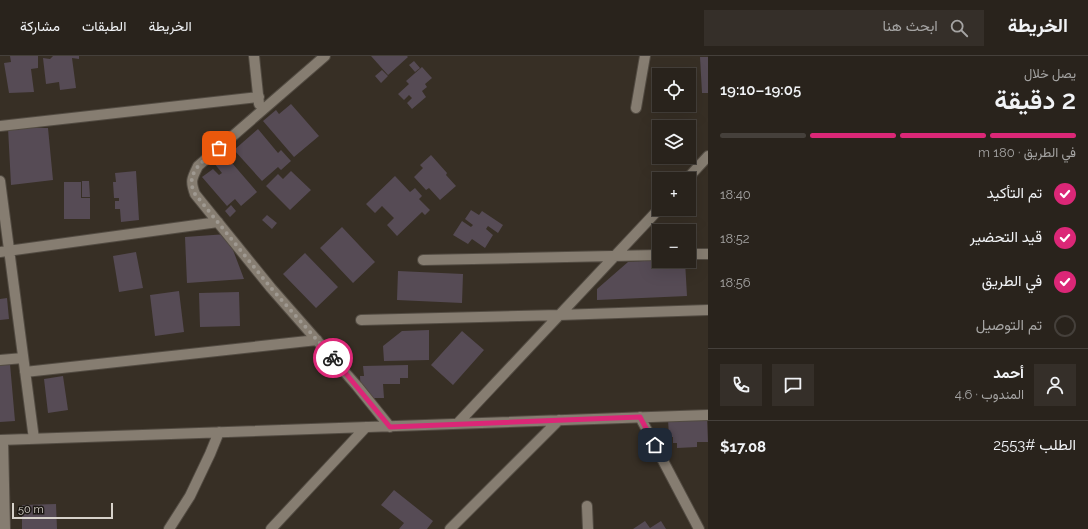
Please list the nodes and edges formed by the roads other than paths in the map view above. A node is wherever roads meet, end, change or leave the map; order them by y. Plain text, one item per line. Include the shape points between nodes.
1 (254, 56) edge
2 (325, 56) edge
3 (645, 56) edge
4 (259, 97) junction
5 (636, 108) dead end
6 (260, 112) junction
7 (0, 126) edge
8 (708, 156) edge
9 (693, 172) edge
10 (0, 181) edge
11 (652, 216) edge
12 (218, 222) junction
13 (5, 251) edge
14 (696, 254) edge
15 (708, 254) edge
16 (652, 255) edge
17 (614, 257) junction
18 (424, 260) dead end
19 (708, 310) edge
20 (559, 316) junction
21 (361, 320) dead end
22 (317, 340) junction
23 (23, 358) junction
24 (0, 360) edge
25 (25, 372) junction
26 (708, 415) edge
27 (640, 417) junction
28 (559, 420) junction
29 (457, 424) junction
30 (366, 427) junction
31 (390, 427) junction
32 (219, 432) junction
33 (34, 438) junction
34 (2, 440) edge
35 (587, 506) dead end
36 (5, 529) edge
37 (168, 529) edge
38 (270, 529) edge
39 (450, 529) edge
40 (588, 529) edge
41 (699, 529) edge

1 - 4 street
2 - 6 street
3 - 5 street
4 - 6 street
4 - 7 street
6 - 12 street via 198,166 193,176 191,185 195,194
8 - 9 street
10 - 13 street
11 - 17 street
12 - 13 street
12 - 22 street
13 - 23 street
14 - 15 street
16 - 17 street
17 - 18 street
17 - 20 street
19 - 20 street
20 - 21 street
20 - 29 street
22 - 25 street
22 - 31 street
23 - 24 street
23 - 25 street
25 - 33 street
26 - 27 street
27 - 28 street
27 - 41 street
28 - 29 street
28 - 39 street
29 - 31 street
30 - 31 street
30 - 32 street
30 - 38 street
32 - 33 street
32 - 37 street via 190,496
33 - 34 street
34 - 36 street
35 - 40 street

